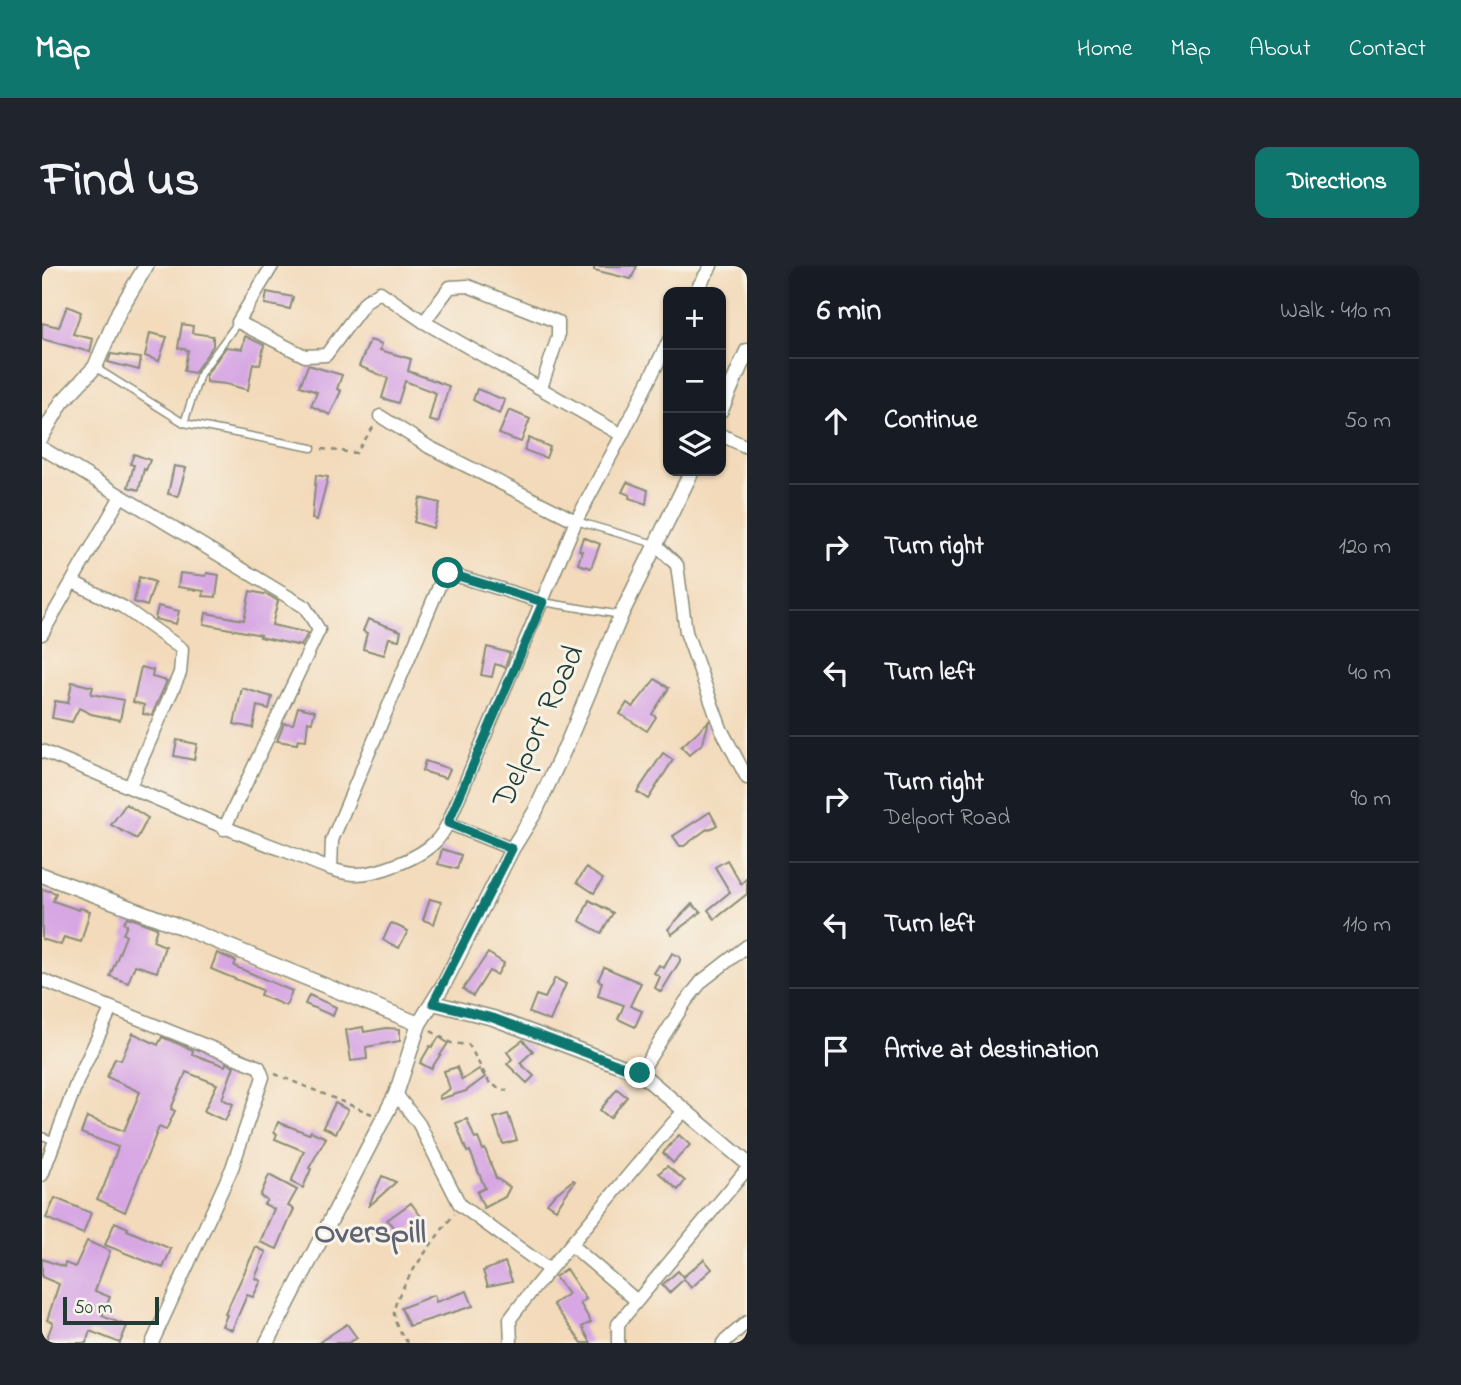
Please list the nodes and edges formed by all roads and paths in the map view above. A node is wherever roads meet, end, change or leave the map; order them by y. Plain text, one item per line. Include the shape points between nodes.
1 (146, 266) edge
2 (272, 266) edge
3 (710, 266) edge
4 (698, 287) edge
5 (424, 321) junction
6 (238, 322) junction
7 (664, 350) edge
8 (747, 351) edge
9 (95, 367) junction
10 (541, 388) junction
11 (726, 399) edge
12 (380, 416) joint
13 (184, 424) junction
14 (622, 435) junction
15 (42, 436) edge
16 (726, 437) edge
17 (747, 447) edge
18 (42, 448) edge
19 (312, 448) joint
20 (690, 476) edge
21 (121, 496) junction
22 (576, 521) junction
23 (656, 544) junction
24 (73, 582) junction
25 (543, 602) junction
26 (621, 615) junction
27 (42, 634) edge
28 (42, 751) edge
29 (747, 778) edge
30 (130, 786) junction
31 (448, 823) junction
32 (224, 829) junction
33 (512, 849) junction
34 (331, 868) junction
35 (42, 874) edge
36 (747, 946) edge
37 (42, 980) edge
38 (433, 1003) junction
39 (111, 1009) junction
40 (419, 1024) junction
41 (259, 1067) junction
42 (640, 1073) junction
43 (507, 1091) dead end
44 (396, 1094) junction
45 (684, 1111) junction
46 (384, 1118) junction
47 (42, 1136) edge
48 (55, 1142) junction
49 (747, 1163) edge
50 (747, 1169) edge
51 (42, 1175) edge
52 (460, 1205) junction
53 (571, 1245) junction
54 (548, 1269) junction
55 (637, 1301) junction
56 (747, 1322) edge
57 (271, 1341) edge
58 (152, 1343) edge
59 (408, 1343) edge
60 (511, 1343) edge
61 (618, 1343) edge
62 (723, 1343) edge

1 - 9 street via 119,311
2 - 6 street
3 - 4 street
5 - 6 street via 380,292 366,301 326,355 305,356
5 - 10 street
5 - 10 street via 450,287 468,286 558,322 558,337
6 - 13 lane via 200,374
7 - 14 street
8 - 11 street
9 - 13 lane
9 - 15 street via 62,402
10 - 14 street
12 - 19 path via 356,453
12 - 22 street via 429,447
13 - 19 lane
14 - 22 street
16 - 17 street
18 - 21 street
20 - 23 street, Delport Road
21 - 24 street
21 - 32 street via 305,607 318,629
22 - 23 lane
22 - 25 street
23 - 26 street, Delport Road
23 - 29 street via 677,565 686,632 721,729
24 - 27 street
24 - 30 street via 123,607 182,649 180,673
25 - 26 lane
25 - 31 street
25 - 34 street via 448,573 332,840
26 - 33 street, Delport Road via 570,737
28 - 30 street
30 - 32 street
31 - 33 street
31 - 34 street via 436,841 380,871 354,874
32 - 34 street
33 - 38 street, Delport Road
35 - 40 street
36 - 42 street via 702,981
37 - 39 street
38 - 40 street, Delport Road
38 - 42 street via 493,1018
39 - 41 street
39 - 48 street
40 - 43 path via 451,1043 469,1045 490,1084
40 - 44 street, Delport Road
41 - 46 path
41 - 58 street via 263,1077 232,1168
42 - 45 street
44 - 46 street, Delport Road
44 - 52 street via 419,1124
45 - 49 street
45 - 53 street
46 - 57 street, Delport Road
47 - 48 lane
48 - 51 street
50 - 55 street
52 - 54 street
52 - 59 path via 399,1296 394,1313
53 - 54 street
53 - 55 street
54 - 60 street via 510,1320
55 - 61 street via 618,1324
56 - 62 street

